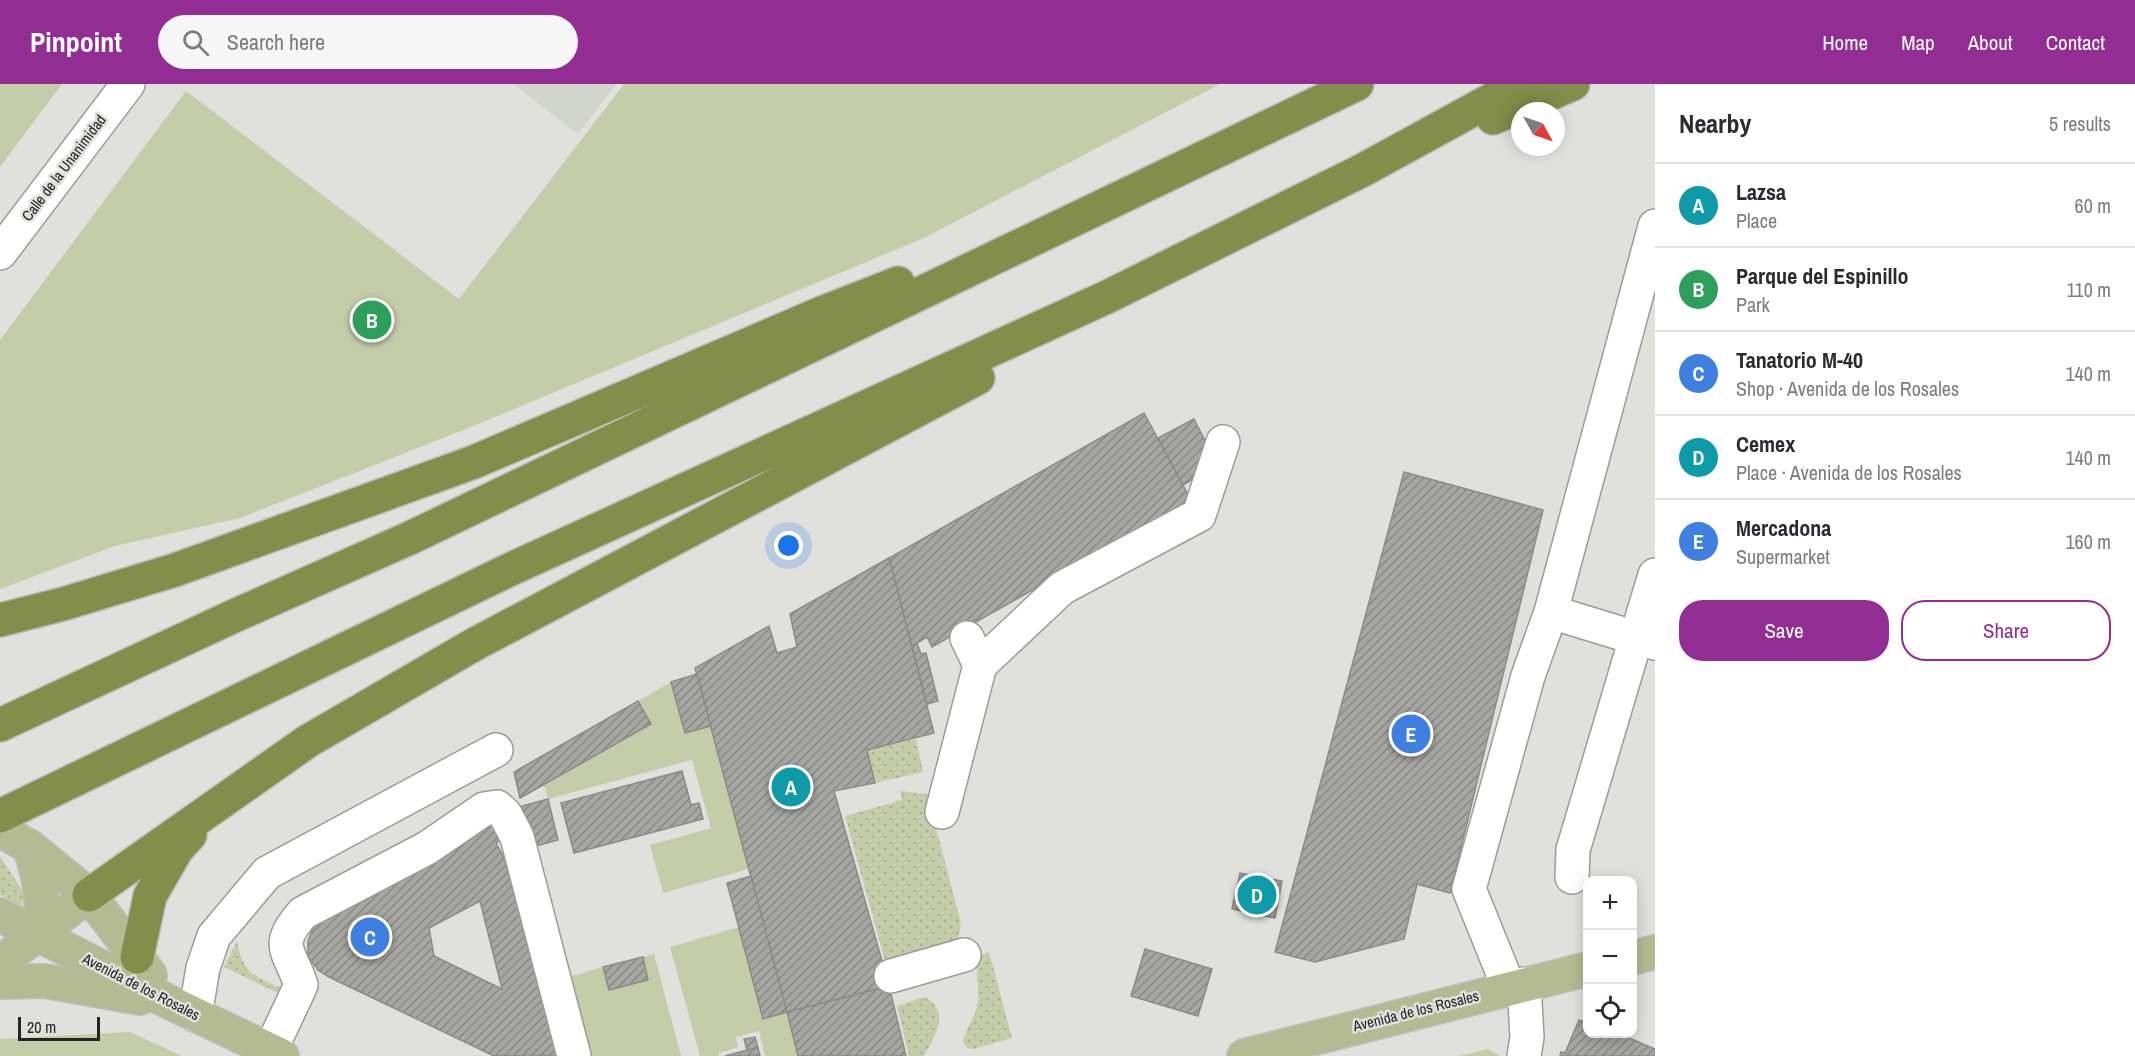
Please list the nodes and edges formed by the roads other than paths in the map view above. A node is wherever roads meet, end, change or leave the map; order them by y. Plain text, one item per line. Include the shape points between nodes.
1 (1357, 84) edge
2 (1520, 84) edge
3 (1573, 84) edge
4 (126, 85) edge
5 (1363, 170) junction
6 (1165, 178) junction
7 (1655, 226) edge
8 (0, 253) edge
9 (1107, 297) junction
10 (1223, 442) dead end
11 (1655, 575) edge
12 (1551, 612) junction
13 (0, 620) edge
14 (1645, 640) edge
15 (0, 725) edge
16 (496, 750) dead end
17 (218, 804) junction
18 (942, 812) dead end
19 (2, 820) edge
20 (30, 847) junction
21 (1572, 877) dead end
22 (89, 895) junction
23 (0, 915) edge
24 (37, 933) junction
25 (1655, 952) edge
26 (964, 955) dead end
27 (137, 957) junction
28 (1637, 957) edge
29 (0, 963) edge
30 (1583, 970) edge
31 (891, 976) dead end
32 (0, 982) edge
33 (1516, 986) junction
34 (183, 1009) junction
35 (276, 1053) edge
36 (574, 1056) edge
37 (1244, 1056) edge
38 (1524, 1056) edge

1 - 6 highway
2 - 5 highway
3 - 5 highway
4 - 8 street, Calle de la Unanimidad
5 - 9 highway
6 - 13 highway via 824,312 474,462 175,570
6 - 15 highway via 410,537
7 - 12 street
9 - 17 highway via 997,369 465,650 308,741
9 - 19 highway via 509,570
10 - 18 street via 1199,515 1062,588 974,651
11 - 14 street
12 - 14 street
12 - 33 street via 1528,676 1469,889
14 - 21 street via 1573,850
16 - 34 street via 267,873 214,936
17 - 22 highway
17 - 27 highway via 177,849 150,896
19 - 20 main road
20 - 22 main road
20 - 24 main road via 40,890 42,917
22 - 24 main road
22 - 27 main road
23 - 24 main road, Avenida de los Rosales
24 - 29 main road
24 - 34 main road, Avenida de los Rosales
25 - 28 main road
26 - 31 street
27 - 34 main road
30 - 33 main road, Avenida de los Rosales
32 - 34 main road via 45,981
33 - 37 main road, Avenida de los Rosales
33 - 38 street via 1527,1037
34 - 35 main road, Avenida de los Rosales
35 - 36 street via 301,986 284,948 288,930 303,913 427,848 484,809 497,807 517,837

